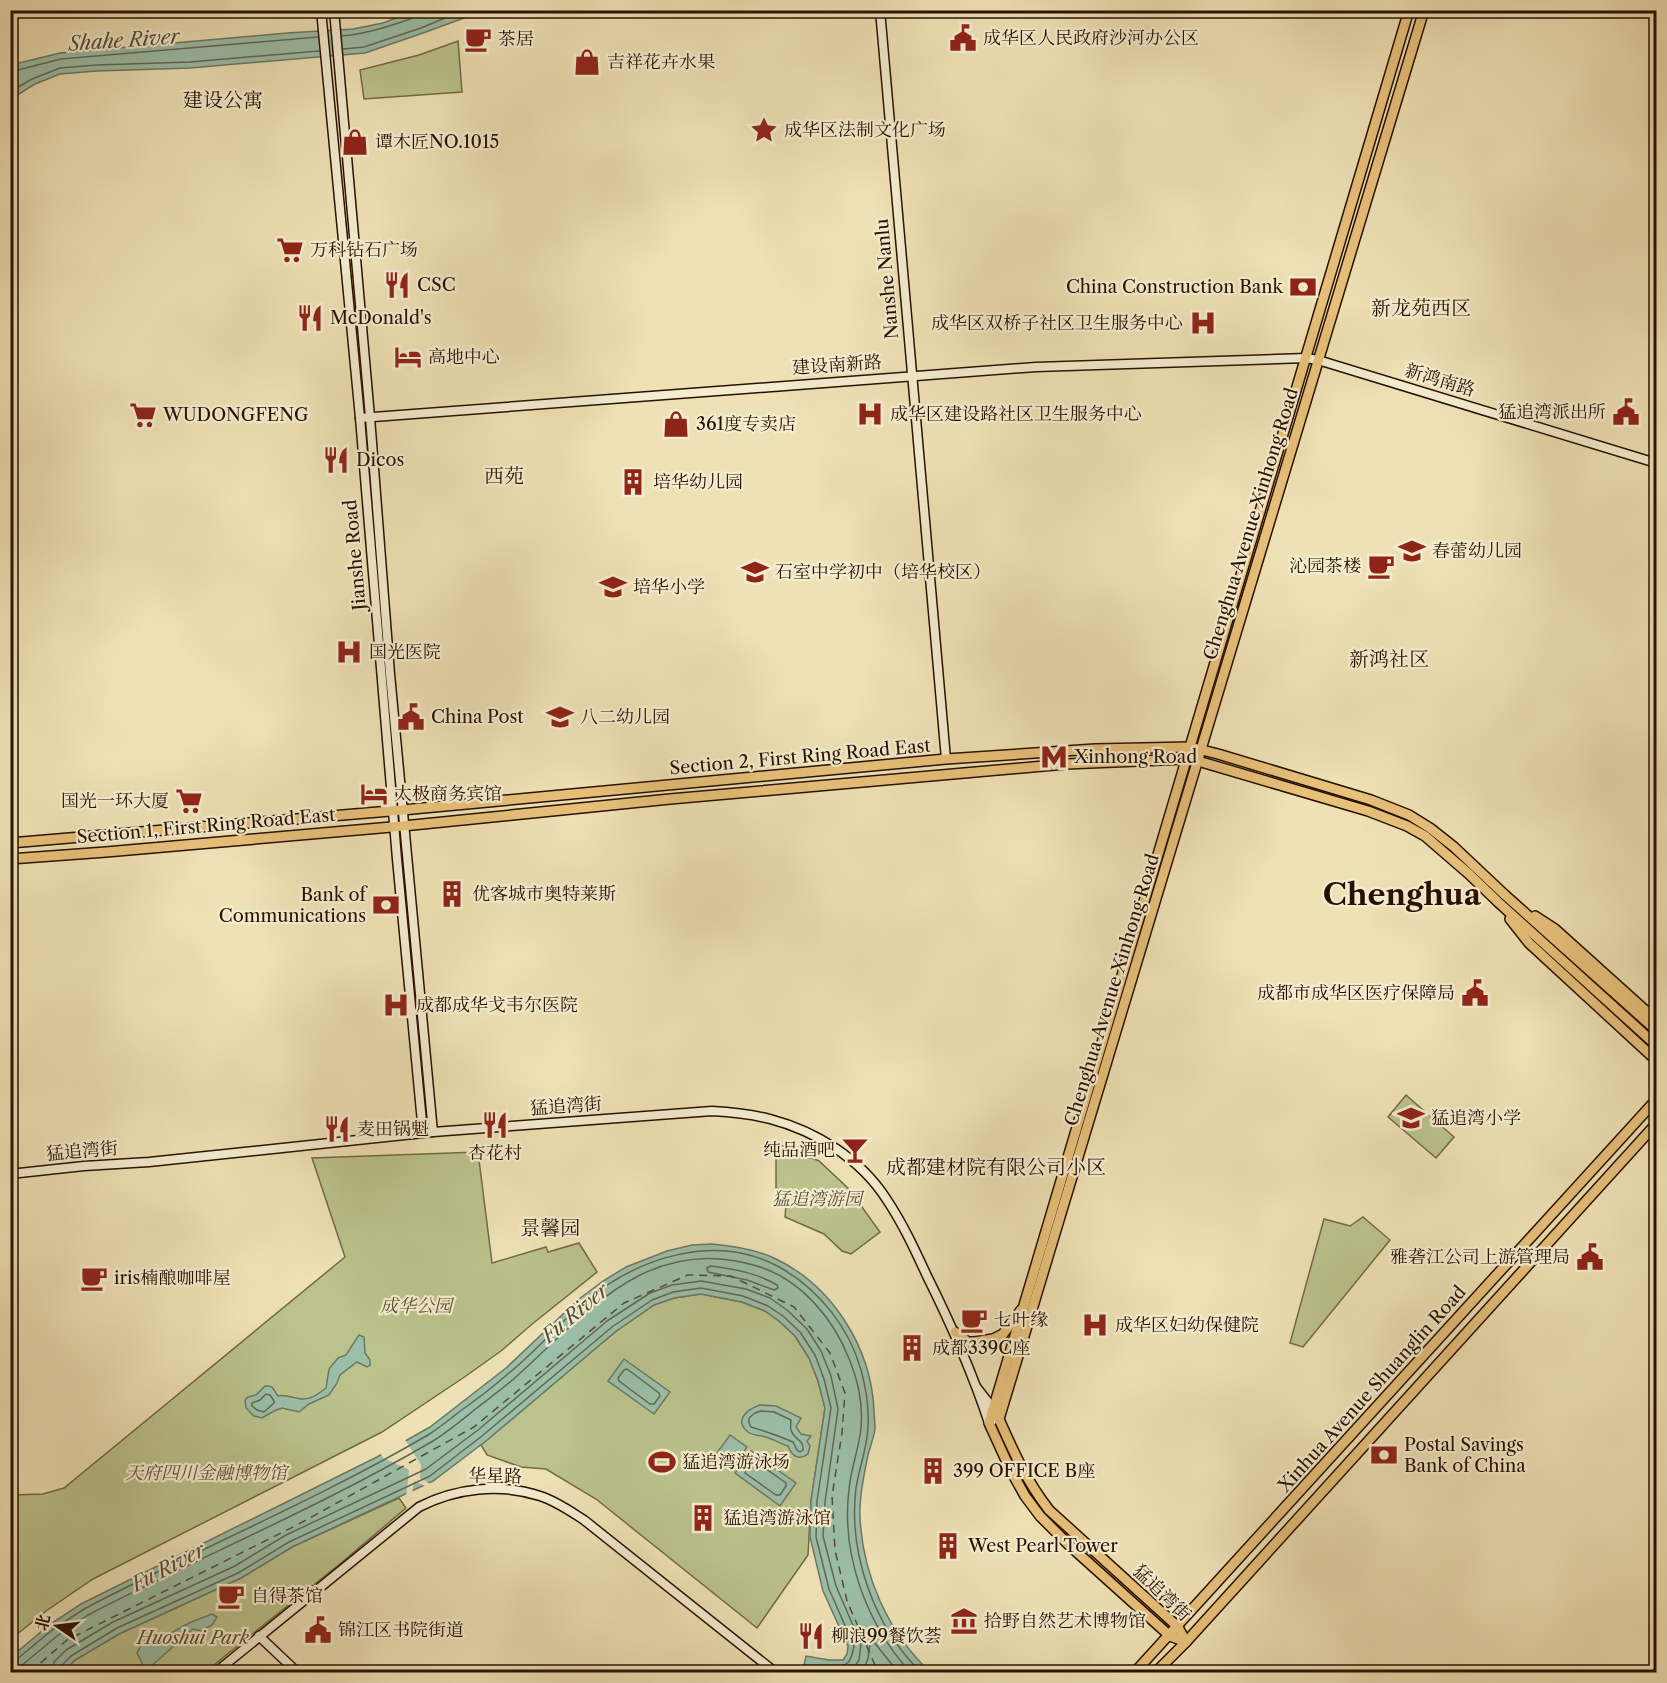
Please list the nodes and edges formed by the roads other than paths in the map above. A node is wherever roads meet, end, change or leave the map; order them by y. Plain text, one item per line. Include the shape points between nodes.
1 (321, 10) edge
2 (334, 10) edge
3 (880, 10) edge
4 (1409, 10) edge
5 (1424, 10) edge
6 (1306, 358) junction
7 (1318, 360) junction
8 (912, 376) junction
9 (370, 417) junction
10 (360, 418) junction
11 (1656, 463) edge
12 (1190, 747) junction
13 (1201, 750) junction
14 (946, 759) junction
15 (1187, 759) junction
16 (1198, 761) junction
17 (398, 811) junction
18 (399, 826) junction
19 (10, 843) edge
20 (10, 859) edge
21 (1502, 899) junction
22 (1656, 1020) edge
23 (1656, 1030) edge
24 (1656, 1046) edge
25 (1656, 1060) edge
26 (1656, 1100) edge
27 (1656, 1124) edge
28 (434, 1132) junction
29 (423, 1133) junction
30 (10, 1173) edge
31 (1024, 1306) junction
32 (955, 1332) junction
33 (977, 1388) junction
34 (994, 1409) junction
35 (999, 1419) junction
36 (989, 1423) junction
37 (1178, 1627) junction
38 (259, 1636) junction
39 (1170, 1636) junction
40 (1186, 1642) junction
41 (216, 1672) edge
42 (297, 1672) edge
43 (775, 1672) edge
44 (1135, 1672) edge
45 (1156, 1672) edge

1 - 10 street, Jianshe Road
2 - 9 street, Jianshe Road
3 - 8 street, Nanshe Nanlu
4 - 6 main road, Chenghua Avenue Xinhong Road
5 - 7 main road, Chenghua Avenue Xinhong Road
6 - 7 street, 建设南新路
6 - 8 street, 建设南新路 via 1036,367
6 - 12 main road, Chenghua Avenue Xinhong Road
7 - 11 street, 新鸿南路
7 - 13 main road, Chenghua Avenue Xinhong Road
8 - 9 street, 建设南新路
8 - 14 street, Nanshe Nanlu
9 - 10 street, 建设南新路
9 - 17 street, Jianshe Road
10 - 17 street, Jianshe Road
12 - 13 main road, Section 2, First Ring Road East
12 - 14 main road, Section 2, First Ring Road East
12 - 15 main road, Chenghua Avenue Xinhong Road
13 - 16 main road, Chenghua Avenue Xinhong Road
13 - 21 main road, Section 2, First Ring Road East via 1409,815 1441,837
14 - 17 main road, Section 2, First Ring Road East
15 - 16 main road, Section 2, First Ring Road East
15 - 18 main road, Section 2, First Ring Road East via 1066,764
15 - 31 main road, Chenghua Avenue Xinhong Road
16 - 21 main road, Section 2, First Ring Road East via 1407,826
16 - 35 main road, Chenghua Avenue Xinhong Road
17 - 18 street, Jianshe Road
17 - 19 main road, Section 1, First Ring Road East
18 - 20 main road, Section 1, First Ring Road East
18 - 28 street, Jianshe Road
18 - 29 street, Jianshe Road via 398,871
21 - 22 main road via 1555,929
21 - 23 main road
21 - 24 main road
21 - 25 main road via 1529,944
26 - 37 main road, Xinhua Avenue Shuanglin Road
27 - 40 main road, Xinhua Avenue Shuanglin Road
28 - 29 street, 猛追湾街
28 - 32 street, 猛追湾街 via 712,1111 743,1113 795,1126 848,1157 886,1198
29 - 30 street, 猛追湾街
31 - 32 main road via 1003,1334 993,1339 968,1342
31 - 34 main road, Chenghua Avenue Xinhong Road
32 - 33 street, 猛追湾街
33 - 34 street, 猛追湾街
33 - 36 street, 猛追湾街
34 - 35 street, 猛追湾街
34 - 36 main road, Chenghua Avenue Xinhong Road
35 - 36 street
35 - 37 main road, 猛追湾街 via 1023,1471 1049,1510
36 - 39 main road, 猛追湾街 via 1010,1469 1040,1516
37 - 39 main road, Xinhua Avenue Shuanglin Road
37 - 40 main road, 猛追湾街
38 - 41 street, 华星路
38 - 42 street
38 - 43 street, 华星路 via 419,1507 448,1494 512,1490 542,1497 584,1520
39 - 40 main road, 猛追湾街
39 - 44 main road, Xinhua Avenue Shuanglin Road
40 - 45 main road, Xinhua Avenue Shuanglin Road

